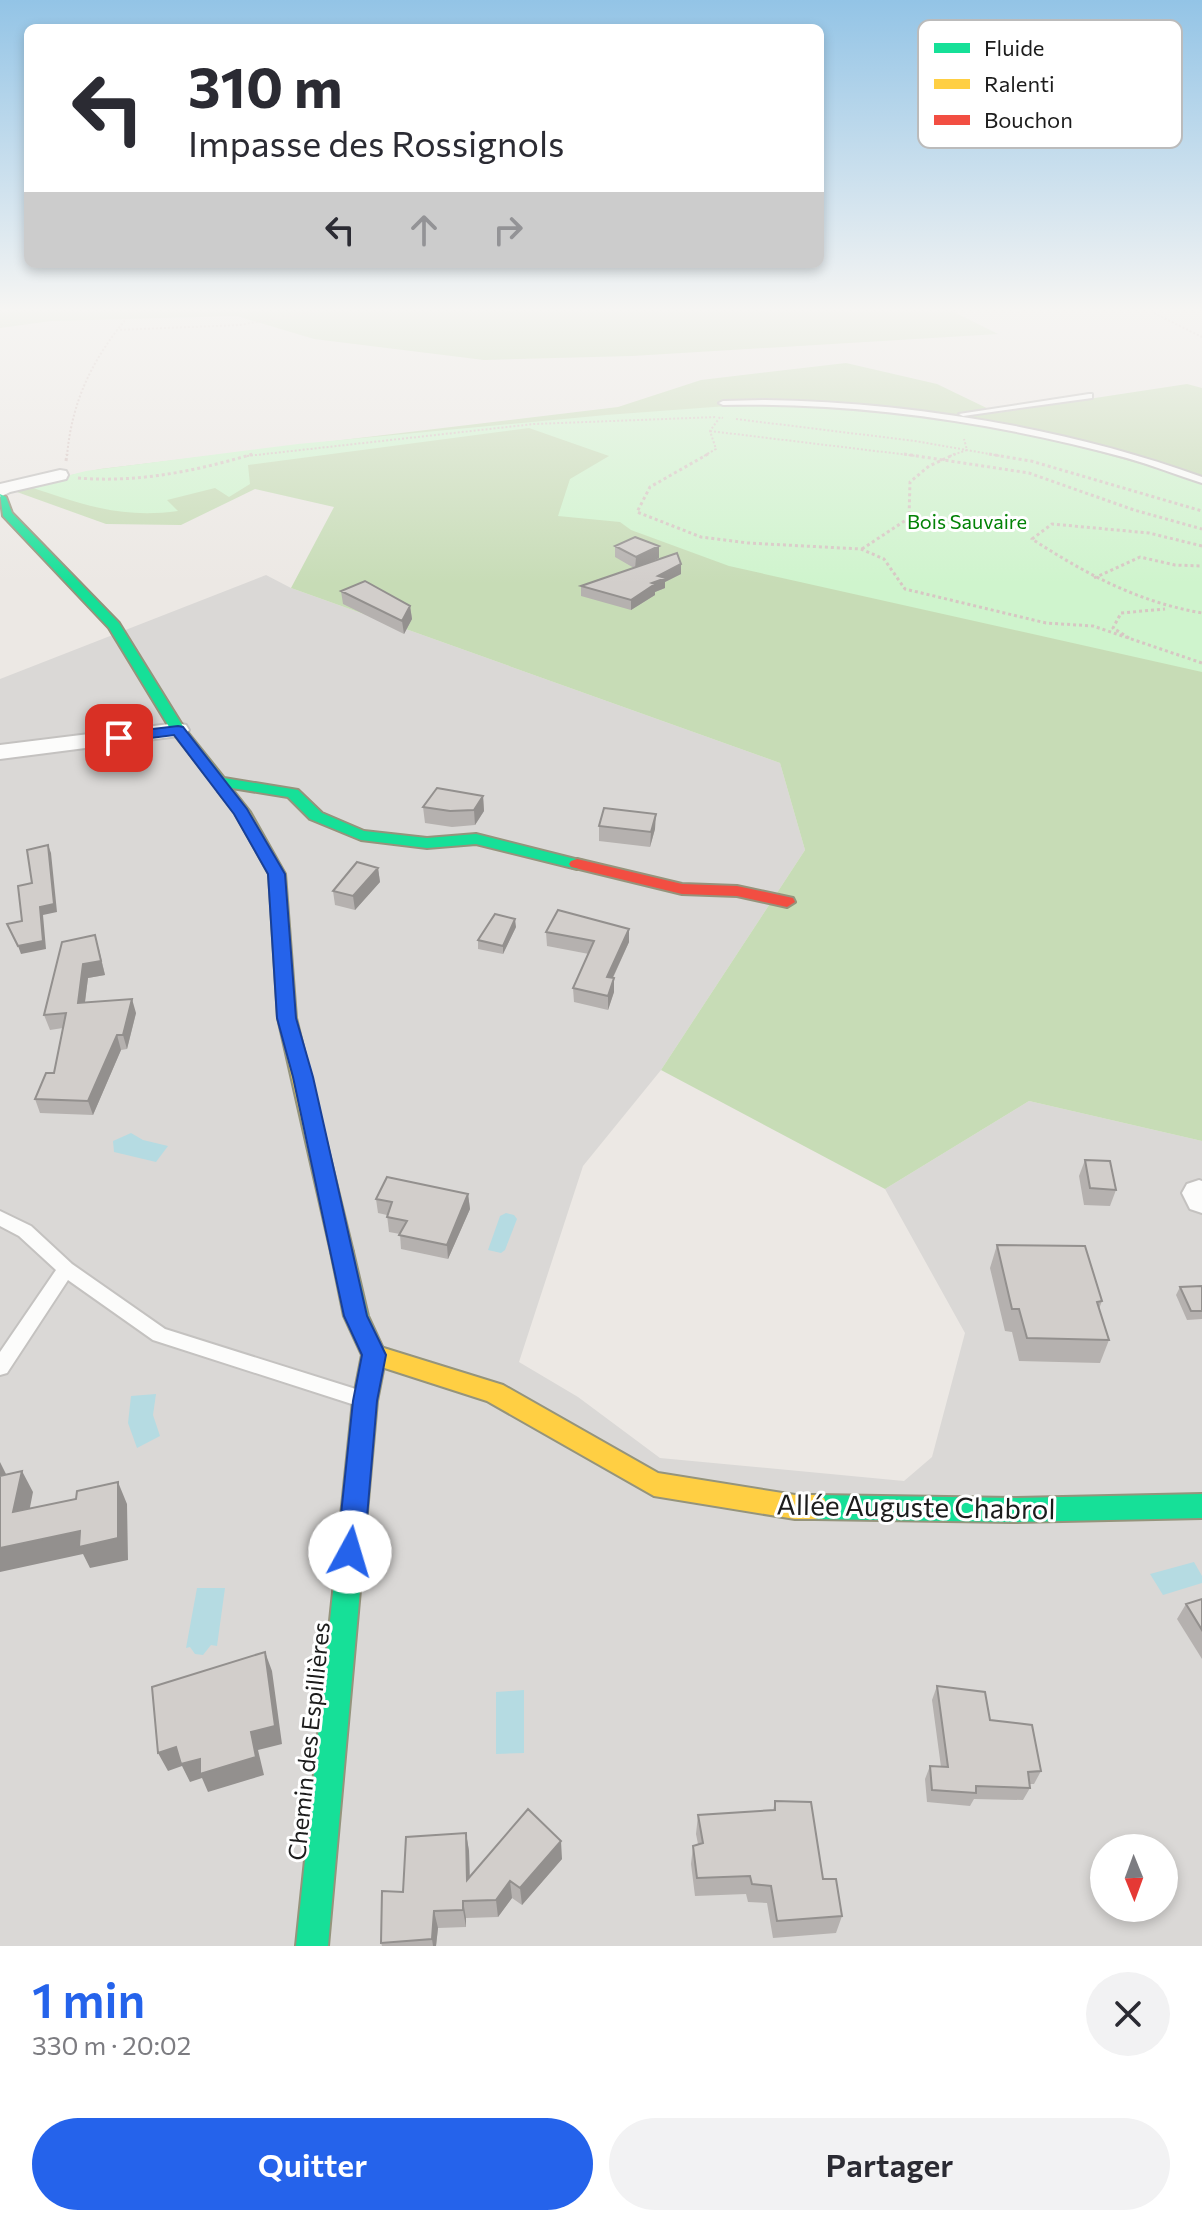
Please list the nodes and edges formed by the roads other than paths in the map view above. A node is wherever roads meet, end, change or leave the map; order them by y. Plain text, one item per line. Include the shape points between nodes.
1 (1050, 402) edge
2 (723, 403) dead end
3 (955, 416) junction
4 (60, 475) road end
5 (1202, 480) edge
6 (0, 494) edge
7 (178, 730) junction
8 (0, 752) edge
9 (220, 782) junction
10 (787, 902) dead end
11 (0, 1218) edge
12 (66, 1269) junction
13 (374, 1355) junction
14 (0, 1367) edge
15 (365, 1401) junction
16 (1202, 1506) edge
17 (312, 1946) edge

1 - 3 lane
2 - 3 lane via 825,402
3 - 5 lane via 1095,447
4 - 6 street via 4,488
6 - 7 street via 7,514 114,626
7 - 8 street
7 - 9 street
9 - 10 street via 293,793 316,816 361,835 427,843 476,839 682,889 737,891
9 - 13 street via 277,874 287,1018 356,1316
11 - 12 lane via 25,1231
12 - 14 lane
12 - 15 lane via 159,1335
13 - 15 street, Chemin des Espillières
13 - 16 street, Allée Auguste Chabrol via 494,1393 654,1484 795,1507
15 - 17 street, Chemin des Espillières

